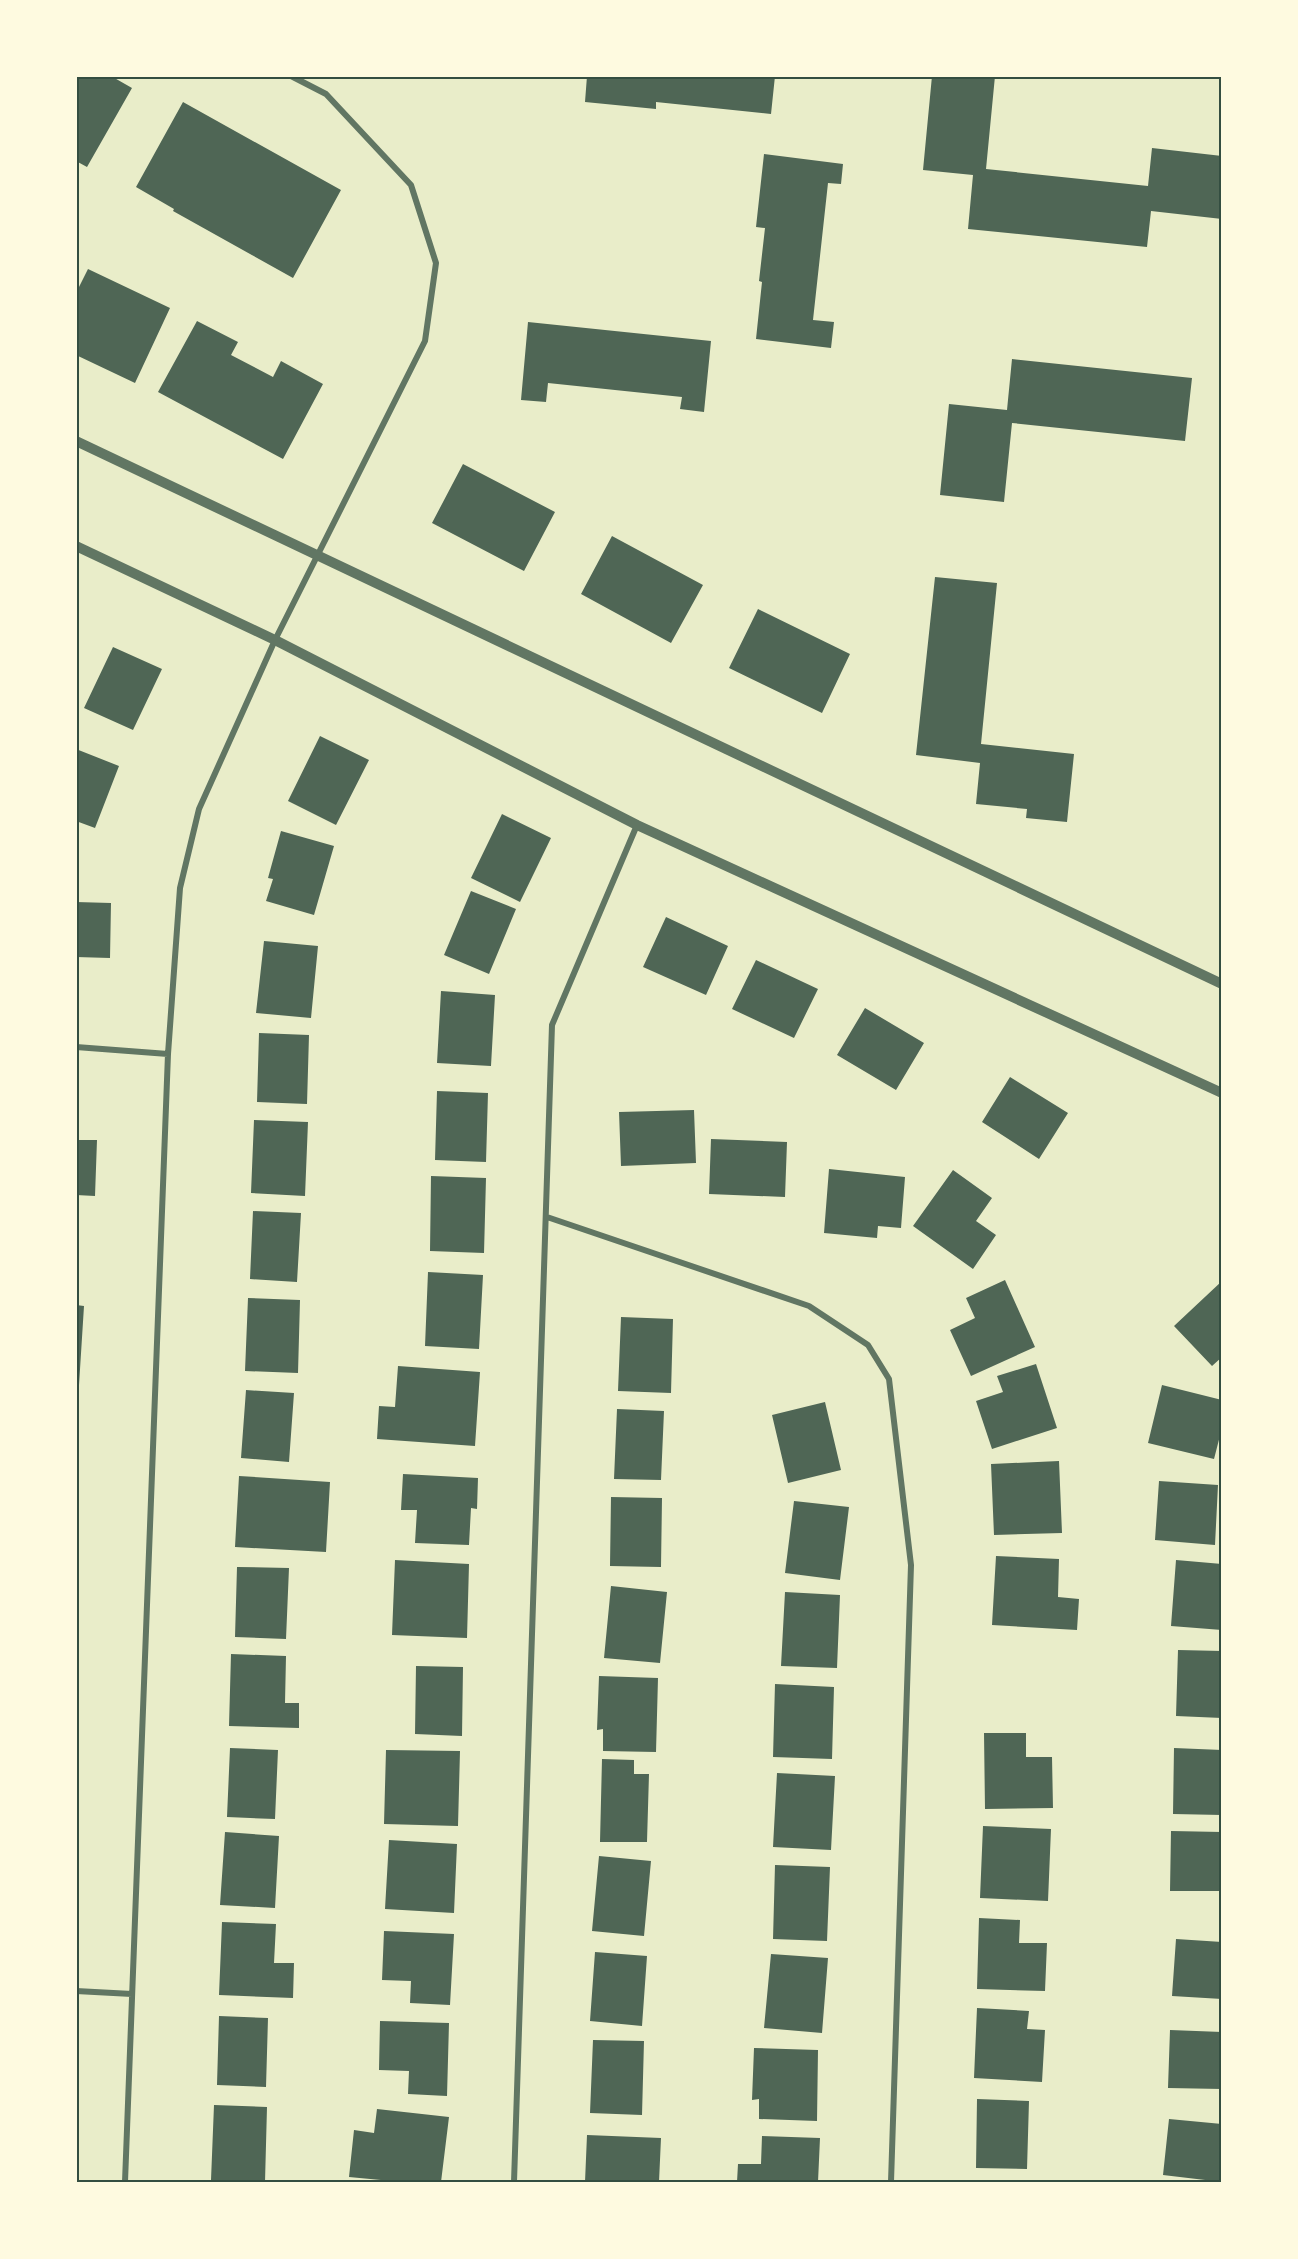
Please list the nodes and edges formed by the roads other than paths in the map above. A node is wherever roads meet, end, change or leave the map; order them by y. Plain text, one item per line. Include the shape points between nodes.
1 (291, 76) edge
2 (76, 441) edge
3 (76, 546) edge
4 (317, 555) junction
5 (275, 640) junction
6 (637, 825) junction
7 (1221, 984) edge
8 (76, 1047) edge
9 (168, 1054) junction
10 (1221, 1093) edge
11 (547, 1216) junction
12 (76, 1991) edge
13 (132, 1994) junction
14 (125, 2182) edge
15 (514, 2182) edge
16 (891, 2182) edge

1 - 4 street via 326,94 411,185 436,263 425,341
2 - 4 street
3 - 5 street
4 - 5 street
4 - 7 street
5 - 6 street
5 - 9 street via 199,810 180,888
6 - 10 street
6 - 11 street via 552,1025
8 - 9 street
9 - 13 street
11 - 15 street
11 - 16 street via 809,1306 868,1345 889,1379 911,1565
12 - 13 street
13 - 14 street

